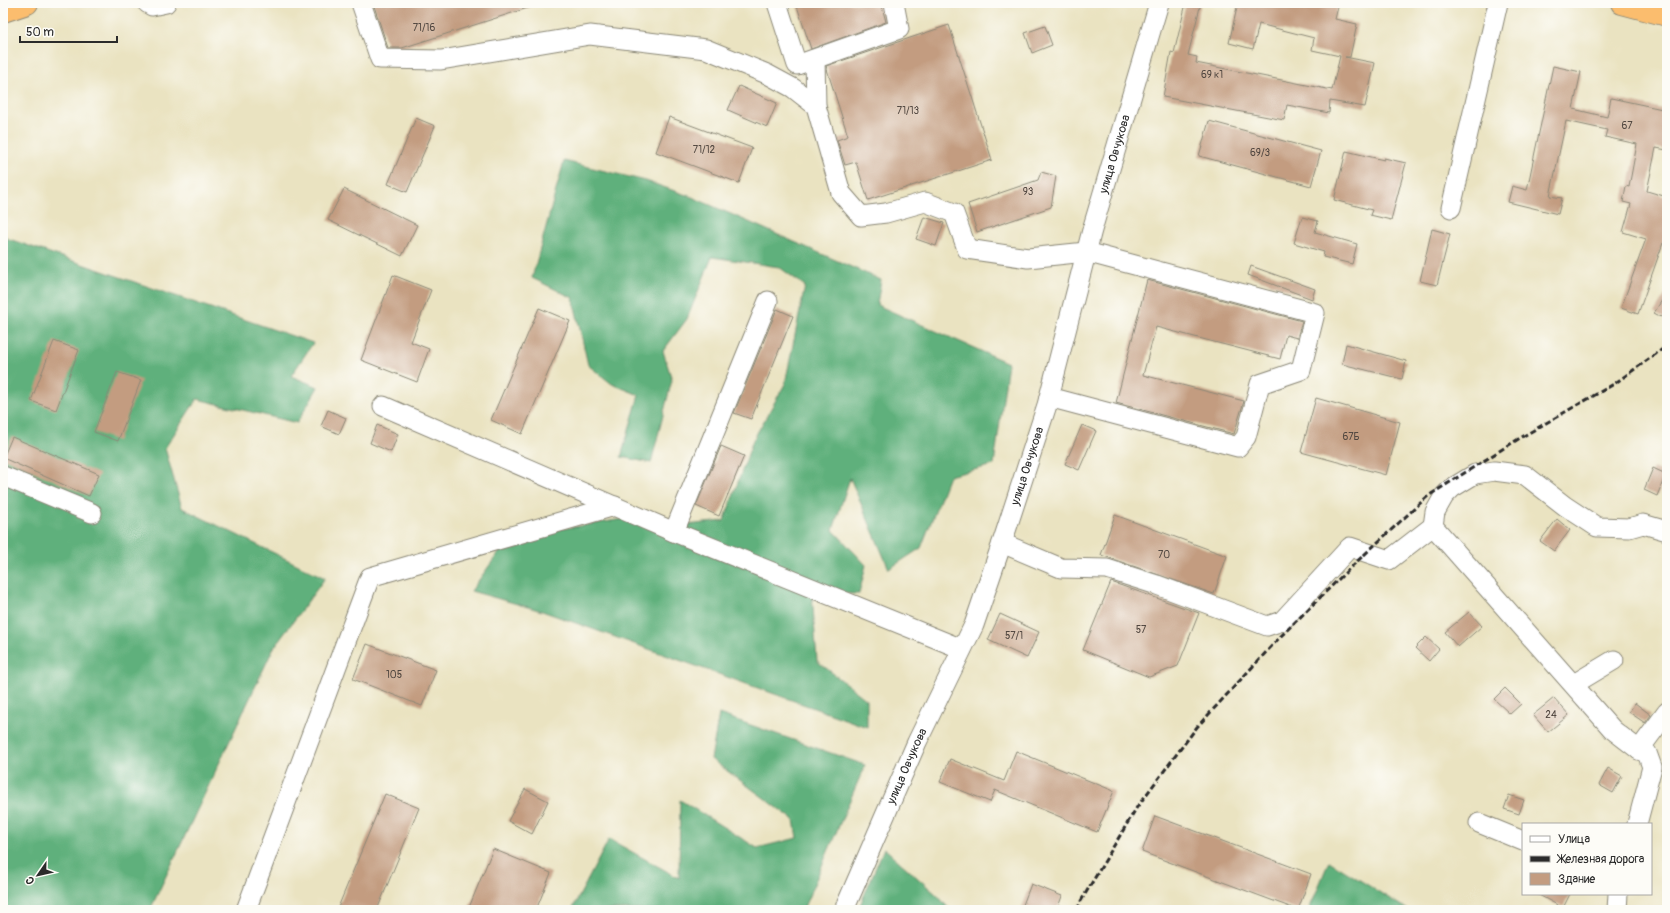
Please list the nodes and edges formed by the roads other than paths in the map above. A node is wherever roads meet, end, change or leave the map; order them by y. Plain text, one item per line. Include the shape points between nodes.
1 (27, 3) edge
2 (147, 3) edge
3 (166, 3) edge
4 (361, 3) edge
5 (777, 3) edge
6 (894, 3) edge
7 (1159, 3) edge
8 (1498, 3) edge
9 (1622, 3) edge
10 (3, 11) edge
11 (1667, 15) edge
12 (815, 60) junction
13 (816, 106) junction
14 (1451, 208) dead end
15 (1086, 252) junction
16 (768, 301) dead end
17 (1049, 397) junction
18 (383, 406) dead end
19 (3, 476) edge
20 (615, 506) junction
21 (92, 513) dead end
22 (1434, 526) junction
23 (1667, 531) edge
24 (674, 532) junction
25 (1002, 542) junction
26 (962, 649) junction
27 (1614, 660) dead end
28 (1574, 684) junction
29 (1667, 712) edge
30 (1638, 750) junction
31 (1479, 823) dead end
32 (1636, 823) edge
33 (1522, 841) edge
34 (1618, 895) edge
35 (246, 910) edge
36 (844, 910) edge
37 (1617, 910) edge

1 - 10 highway
2 - 3 street via 152,6
4 - 13 street via 380,59 441,60 590,35 706,50 767,74 793,88
5 - 12 street via 798,65
6 - 12 street via 899,29
7 - 15 street, улица Овчукова
8 - 14 street
9 - 11 highway
12 - 13 street
13 - 15 street via 841,193 861,216 886,213 925,202 954,213 967,249 1028,258
15 - 17 street, улица Овчукова
15 - 17 street via 1315,313 1301,370 1260,384 1246,436 1238,447
16 - 24 street
17 - 25 street, улица Овчукова
18 - 20 street
19 - 21 street
20 - 24 street
20 - 35 street via 370,577
22 - 23 street via 1435,512 1452,488 1475,474 1494,471 1525,475 1565,506 1598,527 1629,528 1643,524
22 - 25 street via 1389,560 1350,547 1282,620 1267,626 1107,569 1061,568
22 - 28 street
24 - 26 street
25 - 26 street, улица Овчукова via 974,625
26 - 36 street, улица Овчукова via 917,742
27 - 28 street
28 - 30 street via 1613,730
29 - 30 street
30 - 32 street via 1647,753 1652,767
31 - 33 street
34 - 37 street

